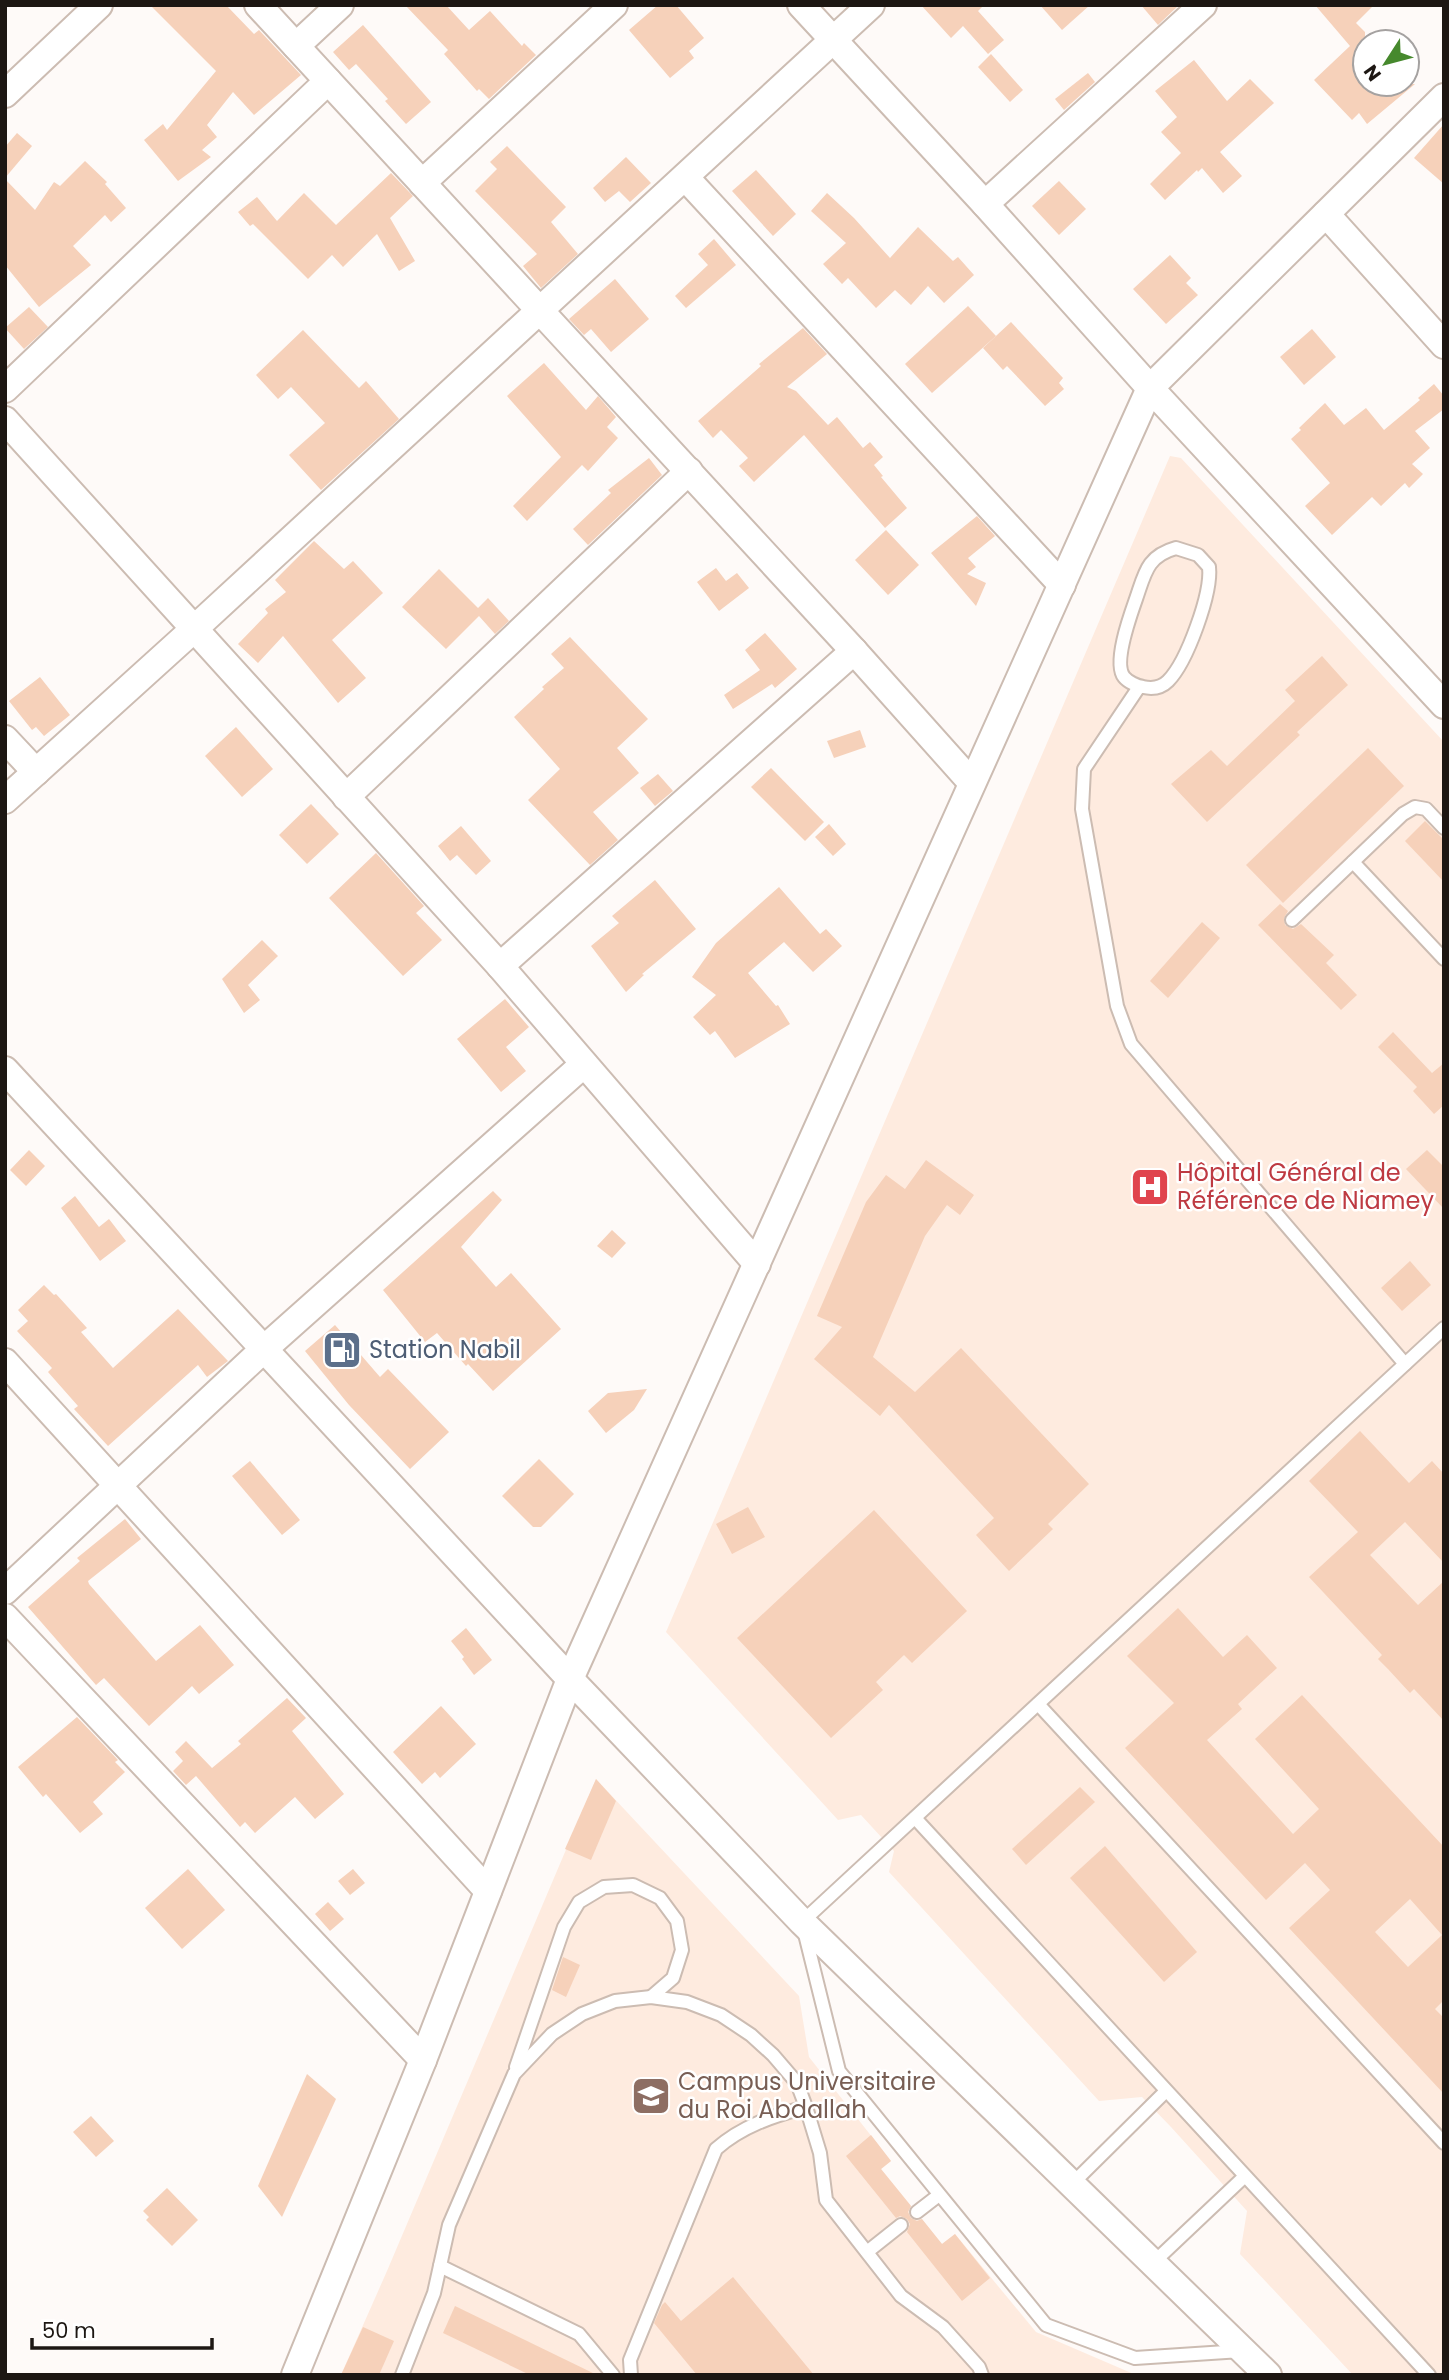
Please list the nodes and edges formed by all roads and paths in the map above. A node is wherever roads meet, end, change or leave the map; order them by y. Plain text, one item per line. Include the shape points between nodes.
1 (100, 5) edge
2 (258, 5) edge
3 (340, 5) edge
4 (614, 5) edge
5 (801, 5) edge
6 (871, 5) edge
7 (1203, 5) edge
8 (833, 40) junction
9 (296, 46) junction
10 (328, 81) junction
11 (5, 94) edge
12 (1444, 97) edge
13 (685, 177) junction
14 (422, 183) junction
15 (985, 204) junction
16 (1325, 214) junction
17 (540, 311) junction
18 (1444, 345) edge
19 (1150, 388) junction
20 (5, 389) edge
21 (5, 421) edge
22 (689, 471) junction
23 (1062, 585) junction
24 (194, 629) junction
25 (854, 651) junction
26 (1139, 687) junction
27 (1444, 705) edge
28 (5, 739) edge
29 (36, 772) junction
30 (972, 783) junction
31 (346, 797) junction
32 (5, 800) edge
33 (1444, 828) edge
34 (1353, 862) junction
35 (1292, 920) dead end
36 (1444, 958) edge
37 (500, 966) junction
38 (584, 1064) junction
39 (5, 1070) edge
40 (757, 1264) junction
41 (1444, 1328) edge
42 (264, 1349) junction
43 (5, 1362) edge
44 (1405, 1364) junction
45 (118, 1485) junction
46 (5, 1591) edge
47 (5, 1617) edge
48 (570, 1679) junction
49 (1038, 1703) junction
50 (915, 1818) junction
51 (488, 1891) junction
52 (802, 1922) junction
53 (651, 1997) junction
54 (423, 2060) junction
55 (514, 2074) junction
56 (1166, 2091) junction
57 (806, 2107) junction
58 (1444, 2143) edge
59 (1245, 2176) junction
60 (1072, 2184) junction
61 (939, 2195) junction
62 (916, 2212) dead end
63 (901, 2225) dead end
64 (867, 2252) junction
65 (1153, 2263) junction
66 (440, 2266) junction
67 (1244, 2351) junction
68 (295, 2375) edge
69 (402, 2375) edge
70 (613, 2375) edge
71 (631, 2375) edge
72 (982, 2375) edge
73 (1268, 2375) edge
74 (1429, 2375) edge

1 - 11 street
2 - 9 street
3 - 9 street
4 - 14 street
5 - 8 street
6 - 8 street
7 - 15 street
8 - 13 street
8 - 15 street
9 - 10 street
10 - 14 street
10 - 20 street
12 - 16 street
13 - 17 street
13 - 23 street
14 - 17 street
15 - 19 street
16 - 18 street
16 - 19 street
17 - 22 street
17 - 24 street
19 - 23 street
19 - 27 street
21 - 24 street
22 - 25 street
22 - 31 street
23 - 30 street
24 - 29 street
24 - 31 street
25 - 30 street
25 - 37 street
26 - 26 lane via 1125,678 1120,668 1144,574 1163,551 1187,550 1209,567 1208,591 1177,670 1158,687
26 - 44 lane via 1084,769 1082,809 1117,1006 1131,1044
28 - 29 street
29 - 32 street
30 - 40 street
31 - 37 street
33 - 34 lane via 1426,809 1415,807
34 - 35 lane
34 - 36 lane
37 - 38 street
38 - 40 street
38 - 42 street
39 - 42 street
40 - 48 street
41 - 44 lane
42 - 45 street
42 - 48 street
43 - 45 street
44 - 49 lane
45 - 46 street
45 - 51 street
47 - 54 street
48 - 51 street
48 - 52 street
49 - 50 lane
49 - 58 lane
50 - 52 lane
50 - 56 lane
51 - 54 street
52 - 60 street
52 - 61 lane via 839,2071
53 - 55 lane via 615,2001 582,2014 552,2034
53 - 55 lane via 673,1978 682,1950 677,1921 660,1898 633,1885 604,1887 579,1902 564,1927
53 - 57 lane via 687,2002 721,2015 751,2035 797,2083
54 - 68 street
55 - 66 lane via 449,2225
56 - 59 lane
56 - 60 lane
57 - 64 lane via 820,2153 826,2200
57 - 71 lane via 766,2118 716,2149 630,2360
59 - 65 lane
59 - 74 lane
60 - 65 street
61 - 62 lane
61 - 67 lane via 1046,2325 1135,2358
63 - 64 lane
64 - 72 lane via 901,2296 943,2327
65 - 67 street
66 - 69 lane
66 - 70 lane via 579,2334
67 - 73 street

